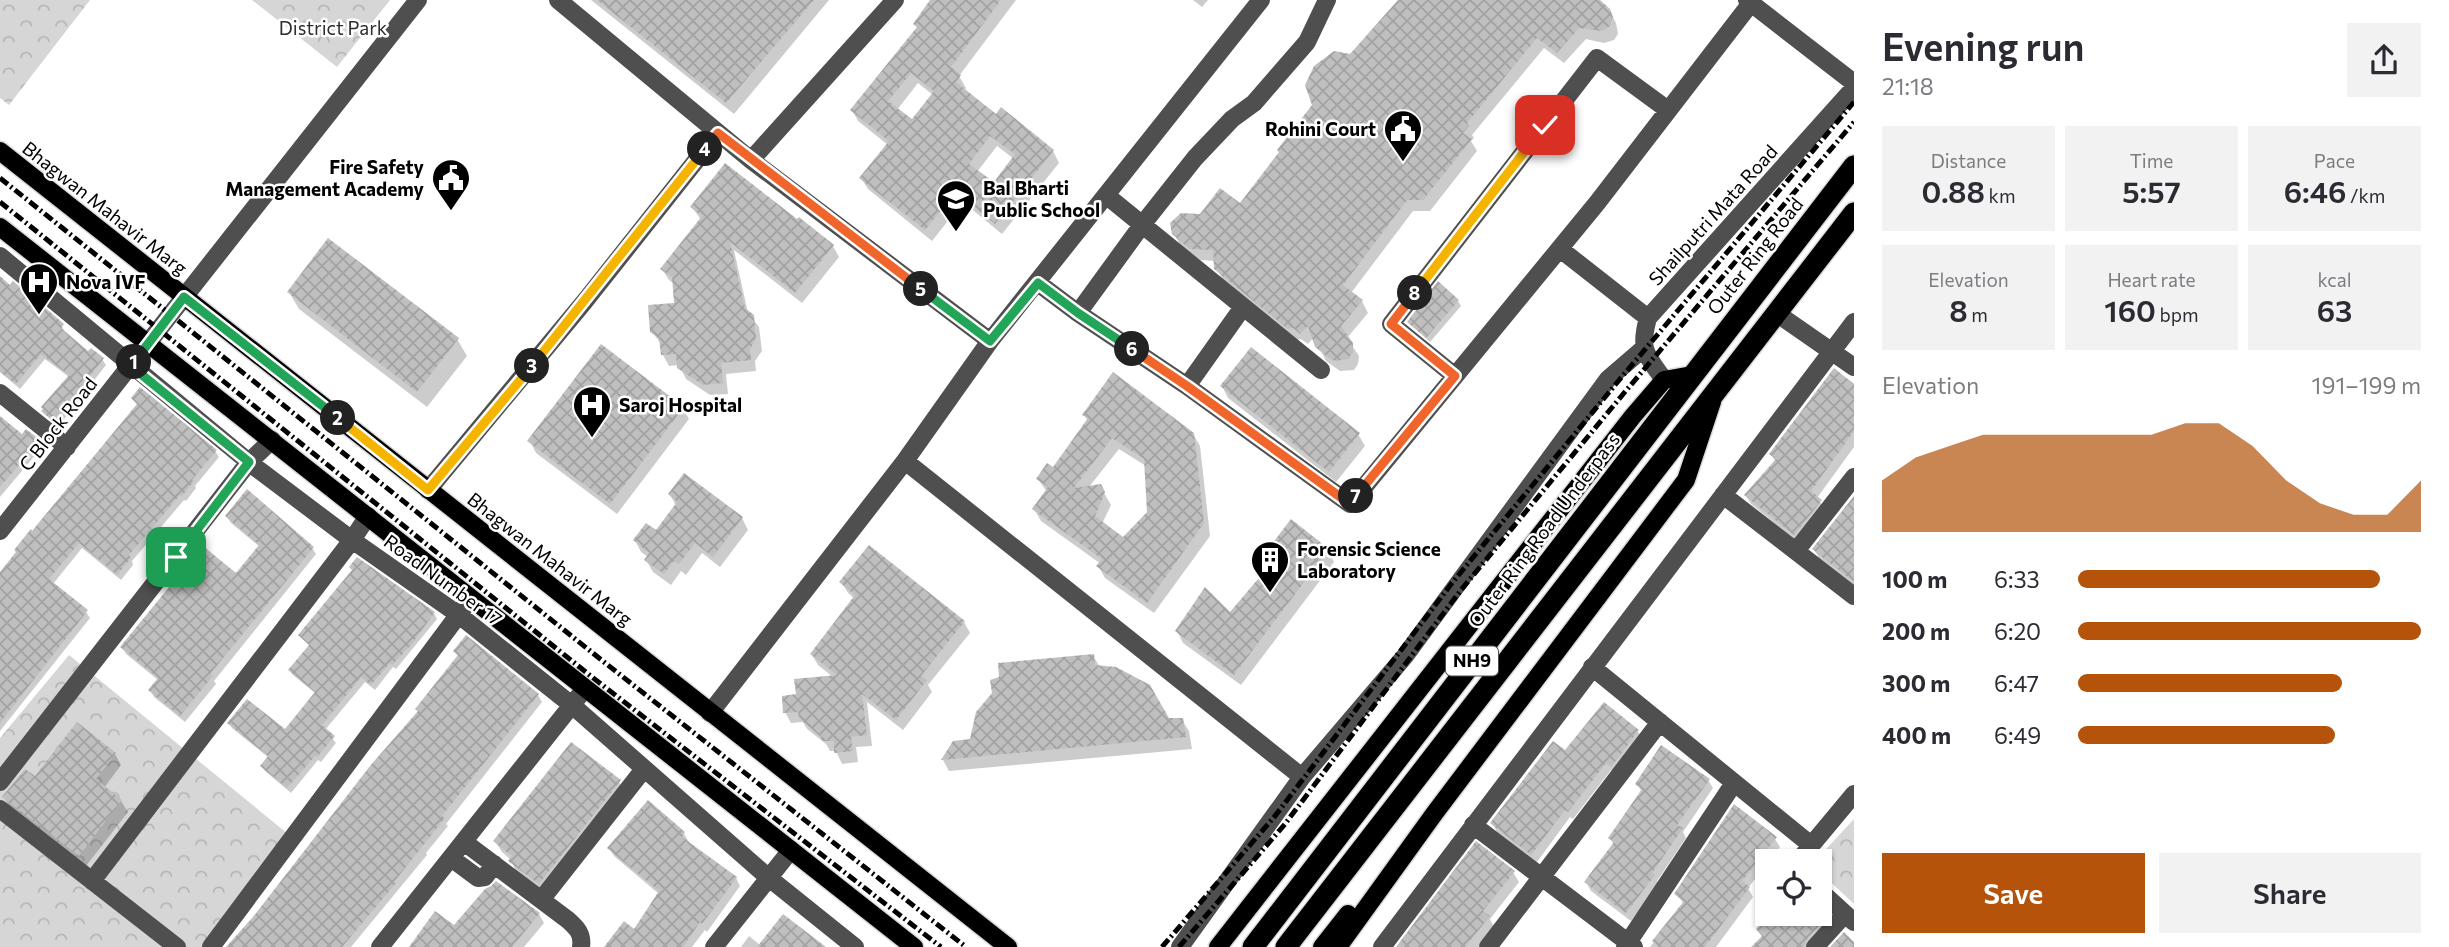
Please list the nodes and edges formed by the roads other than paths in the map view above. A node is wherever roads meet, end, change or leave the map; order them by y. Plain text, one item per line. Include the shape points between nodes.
1 (418, 0) edge
2 (558, 0) edge
3 (895, 0) edge
4 (1261, 0) edge
5 (1325, 1) edge
6 (1749, 2) edge
7 (1854, 83) edge
8 (1854, 88) edge
9 (1668, 110) junction
10 (718, 133) junction
11 (0, 152) edge
12 (751, 160) junction
13 (1854, 166) edge
14 (1107, 196) junction
15 (1854, 213) edge
16 (1142, 225) junction
17 (0, 227) edge
18 (1560, 248) junction
19 (0, 257) edge
20 (1038, 283) junction
21 (184, 297) junction
22 (1243, 307) junction
23 (1078, 313) junction
24 (1776, 313) junction
25 (1648, 318) junction
26 (1854, 322) edge
27 (990, 341) junction
28 (149, 344) junction
29 (1644, 348) junction
30 (1833, 350) junction
31 (131, 366) junction
32 (1854, 367) edge
33 (1321, 370) dead end
34 (1692, 375) junction
35 (1455, 376) junction
36 (1664, 380) junction
37 (1187, 386) junction
38 (1717, 388) junction
39 (0, 393) edge
40 (272, 440) junction
41 (66, 447) junction
42 (905, 461) junction
43 (249, 462) junction
44 (1854, 477) edge
45 (428, 490) junction
46 (1723, 495) junction
47 (368, 516) junction
48 (0, 531) edge
49 (352, 540) junction
50 (1796, 551) junction
51 (1854, 596) edge
52 (471, 598) junction
53 (458, 615) junction
54 (1592, 667) junction
55 (585, 688) junction
56 (573, 706) junction
57 (710, 713) junction
58 (1660, 722) junction
59 (644, 768) junction
60 (1302, 777) junction
61 (0, 782) edge
62 (1734, 783) junction
63 (1854, 794) edge
64 (0, 808) edge
65 (1473, 825) junction
66 (464, 842) junction
67 (1811, 845) junction
68 (1808, 849) edge
69 (792, 850) junction
70 (451, 858) junction
71 (494, 864) junction
72 (1541, 876) junction
73 (769, 878) junction
74 (92, 881) junction
75 (541, 900) junction
76 (1832, 902) edge
77 (1849, 918) edge
78 (1629, 946) edge
79 (177, 947) edge
80 (211, 947) edge
81 (380, 947) edge
82 (581, 947) edge
83 (714, 947) edge
84 (855, 947) edge
85 (914, 947) edge
86 (1008, 947) edge
87 (1180, 947) edge
88 (1218, 947) edge
89 (1253, 947) edge
90 (1286, 947) edge
91 (1335, 947) edge
92 (1382, 947) edge
93 (1489, 947) edge
94 (1815, 947) edge

1 - 21 street, C Block Road
2 - 10 street
3 - 12 street
4 - 14 street
5 - 16 street via 1307,42 1254,103 1195,158
6 - 7 street
6 - 9 street
8 - 25 street, Shailputri Mata Road
9 - 18 street
9 - 35 street via 1597,58 1391,324
10 - 12 street
10 - 45 street
11 - 21 main road, Bhagwan Mahavir Marg
12 - 27 street
13 - 34 highway, Outer Ring Road / NH9
14 - 16 street
14 - 20 street
15 - 24 highway, NH9
16 - 22 street
16 - 23 street
17 - 28 main road
18 - 25 street
18 - 35 street
19 - 31 street, Road Number 17
20 - 23 street
20 - 27 street
21 - 28 street, C Block Road
21 - 45 main road, Bhagwan Mahavir Marg
22 - 33 street
22 - 37 street
23 - 37 street
24 - 30 street
24 - 38 highway, NH9
25 - 29 street
26 - 30 street
27 - 42 street
28 - 31 street, C Block Road
28 - 40 main road
29 - 36 street
29 - 60 street via 1608,379 1405,656
30 - 32 street
30 - 46 street
31 - 41 street, C Block Road
31 - 43 street, Road Number 17
34 - 36 main road
34 - 89 highway, Outer Ring Road Underpass / NH9
35 - 37 street via 1350,504
36 - 88 main road
38 - 90 highway, NH9
38 - 91 main road via 1686,480
39 - 41 street
40 - 43 street
40 - 47 main road
41 - 48 street, C Block Road
42 - 57 street
42 - 60 street
43 - 49 street, Road Number 17
43 - 61 street
44 - 50 street
45 - 57 main road, Bhagwan Mahavir Marg
46 - 50 street
46 - 54 street
47 - 49 street
47 - 52 main road
49 - 53 street, Road Number 17
49 - 74 street
50 - 51 street
52 - 53 street
52 - 55 main road
53 - 56 street, Road Number 17
53 - 80 street
54 - 58 street
54 - 65 street
55 - 56 street
55 - 69 main road
56 - 59 street, Road Number 17
56 - 66 street
57 - 86 main road, Bhagwan Mahavir Marg
58 - 62 street
58 - 72 street
59 - 73 street, Road Number 17
59 - 75 street
60 - 87 street
62 - 67 street
62 - 78 street
63 - 67 street
64 - 74 street
65 - 72 street
65 - 92 street
66 - 70 street
66 - 71 street
67 - 68 street
69 - 73 street
69 - 85 main road
70 - 71 street via 478,878 485,877
70 - 81 street
71 - 75 street
72 - 78 street
72 - 93 street
73 - 83 street
73 - 84 street, Road Number 17
74 - 79 street
75 - 82 street via 578,930
76 - 77 street
77 - 94 street

